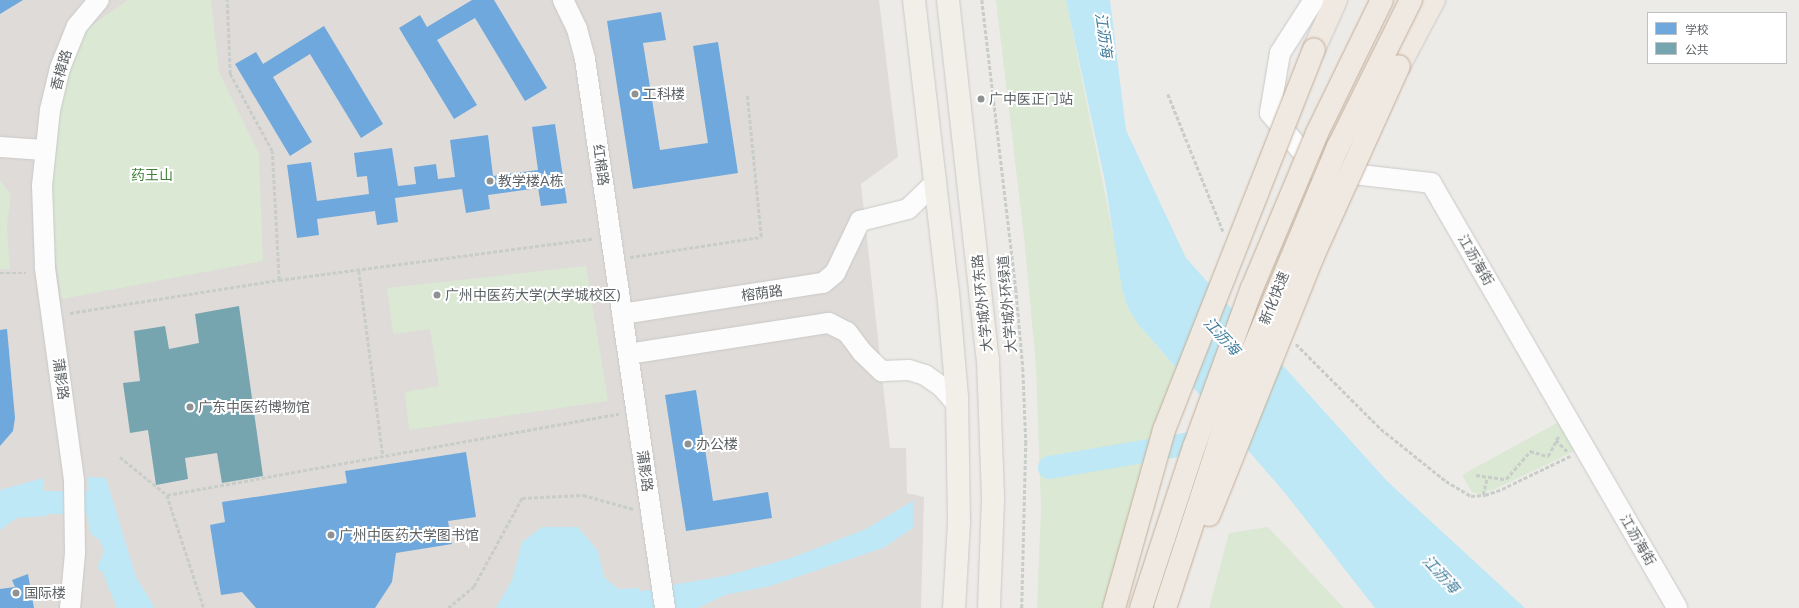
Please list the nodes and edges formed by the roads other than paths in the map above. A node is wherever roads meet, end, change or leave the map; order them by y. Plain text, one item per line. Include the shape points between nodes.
1 (99, 0) edge
2 (563, 0) edge
3 (914, 0) edge
4 (948, 0) edge
5 (1314, 0) edge
6 (1336, 0) edge
7 (1382, 0) edge
8 (1411, 0) edge
9 (1434, 0) edge
10 (0, 147) edge
11 (44, 150) junction
12 (936, 182) junction
13 (622, 314) junction
14 (625, 334) joint
15 (628, 354) junction
16 (957, 404) junction
17 (70, 608) edge
18 (665, 608) edge
19 (954, 608) edge
20 (989, 608) edge
21 (1114, 608) edge
22 (1141, 608) edge
23 (1164, 608) edge
24 (1176, 608) edge
25 (1678, 608) edge

1 - 11 lane, 香樟路 via 77,26 66,50 55,88
2 - 13 lane, 红棉路 via 577,29 585,59
3 - 12 main road
4 - 20 main road, 大学城外环东路 via 988,360 992,455
5 - 25 lane, 江沥海街 via 1280,53 1270,113 1317,170 1431,183
6 - 21 highway, bridge via 1314,48 1164,430
7 - 22 highway, 新化快速, bridge via 1317,133 1252,288 1194,448
8 - 23 highway, 新化快速, bridge via 1338,147 1237,388
9 - 24 highway, bridge via 1399,66 1289,312 1187,571
10 - 11 lane
11 - 17 lane, 蒲影路 via 42,229 74,480 75,554
12 - 13 lane, 榕荫路 via 908,209 860,221 851,234 835,274 823,284
12 - 16 main road
13 - 14 lane, 红棉路
14 - 15 lane, 蒲影路
15 - 16 lane via 829,323 847,332 862,352 882,371 909,370 925,375 942,387
15 - 18 lane, 蒲影路
16 - 19 main road via 959,522

